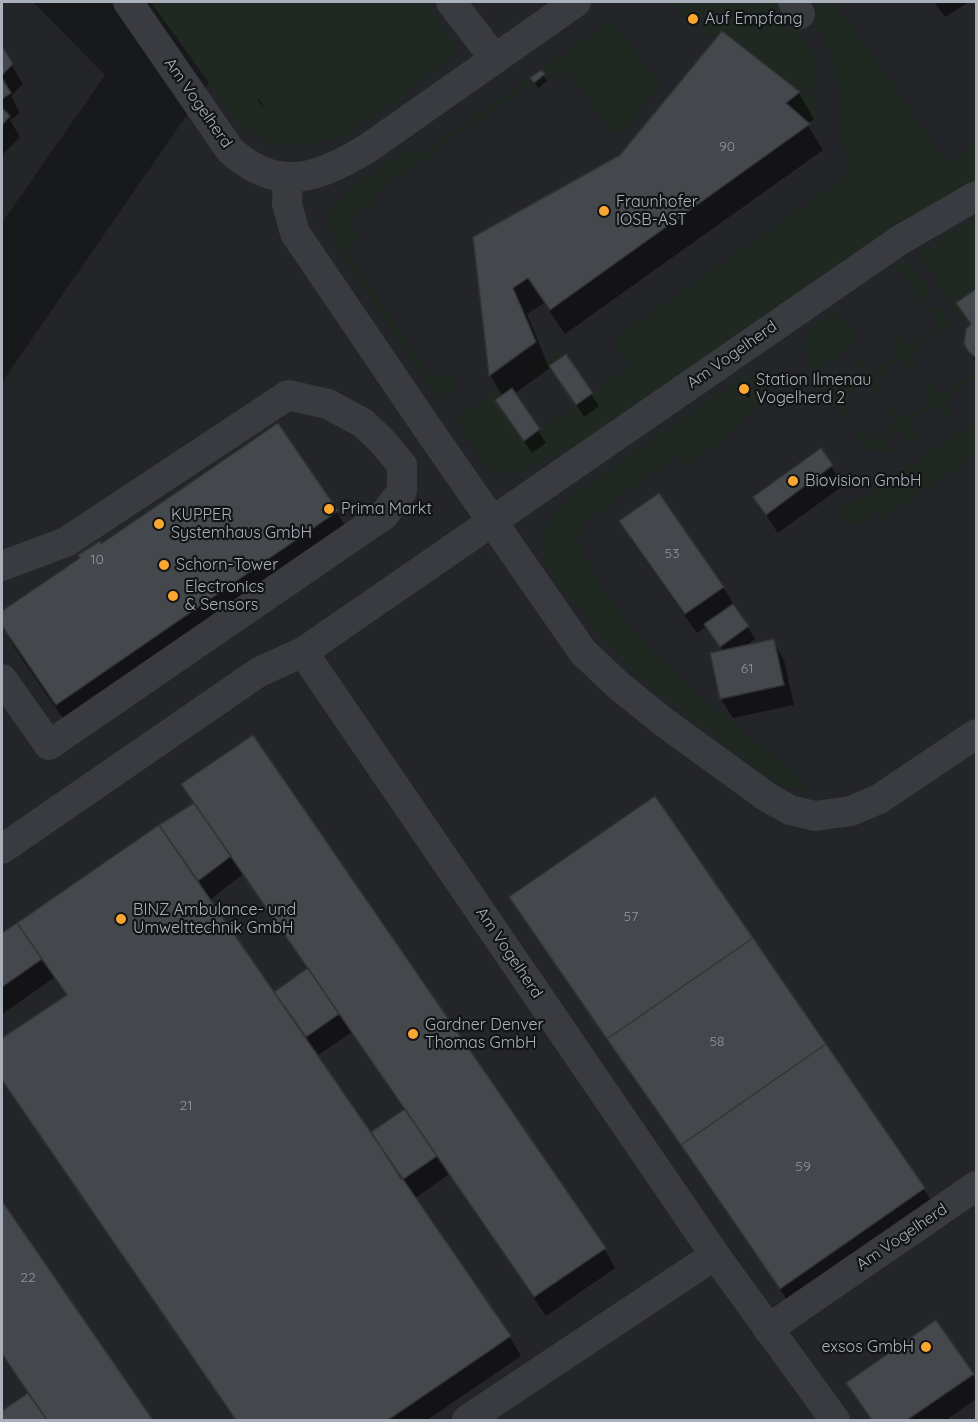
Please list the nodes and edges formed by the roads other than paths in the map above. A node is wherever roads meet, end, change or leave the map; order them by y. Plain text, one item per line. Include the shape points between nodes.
1 (451, 2) edge
2 (576, 2) edge
3 (130, 5) edge
4 (495, 59) junction
5 (288, 177) junction
6 (976, 196) edge
7 (436, 441) junction
8 (402, 465) junction
9 (492, 520) junction
10 (2, 566) edge
11 (303, 652) junction
12 (2, 679) edge
13 (976, 734) edge
14 (2, 849) edge
15 (976, 1186) edge
16 (715, 1255) junction
17 (768, 1329) junction
18 (467, 1420) edge
19 (835, 1420) edge

1 - 4 street
2 - 4 street, Am Vogelherd
3 - 5 street, Am Vogelherd via 230,150 246,165
4 - 5 street, Am Vogelherd via 341,164 316,175
5 - 7 street via 287,204 295,233
6 - 9 street, Am Vogelherd via 900,240
7 - 8 street
7 - 9 street
8 - 10 street via 363,423 328,404 288,395 66,542
8 - 12 street via 402,491 384,515 49,745
9 - 11 street, Am Vogelherd
9 - 13 street via 583,652 665,723 766,797 790,810 815,816 851,811 879,799
11 - 14 street, Am Vogelherd via 260,672
11 - 16 street, Am Vogelherd
15 - 17 street, Am Vogelherd
16 - 17 street, Am Vogelherd
16 - 18 street
17 - 19 street, Am Vogelherd

